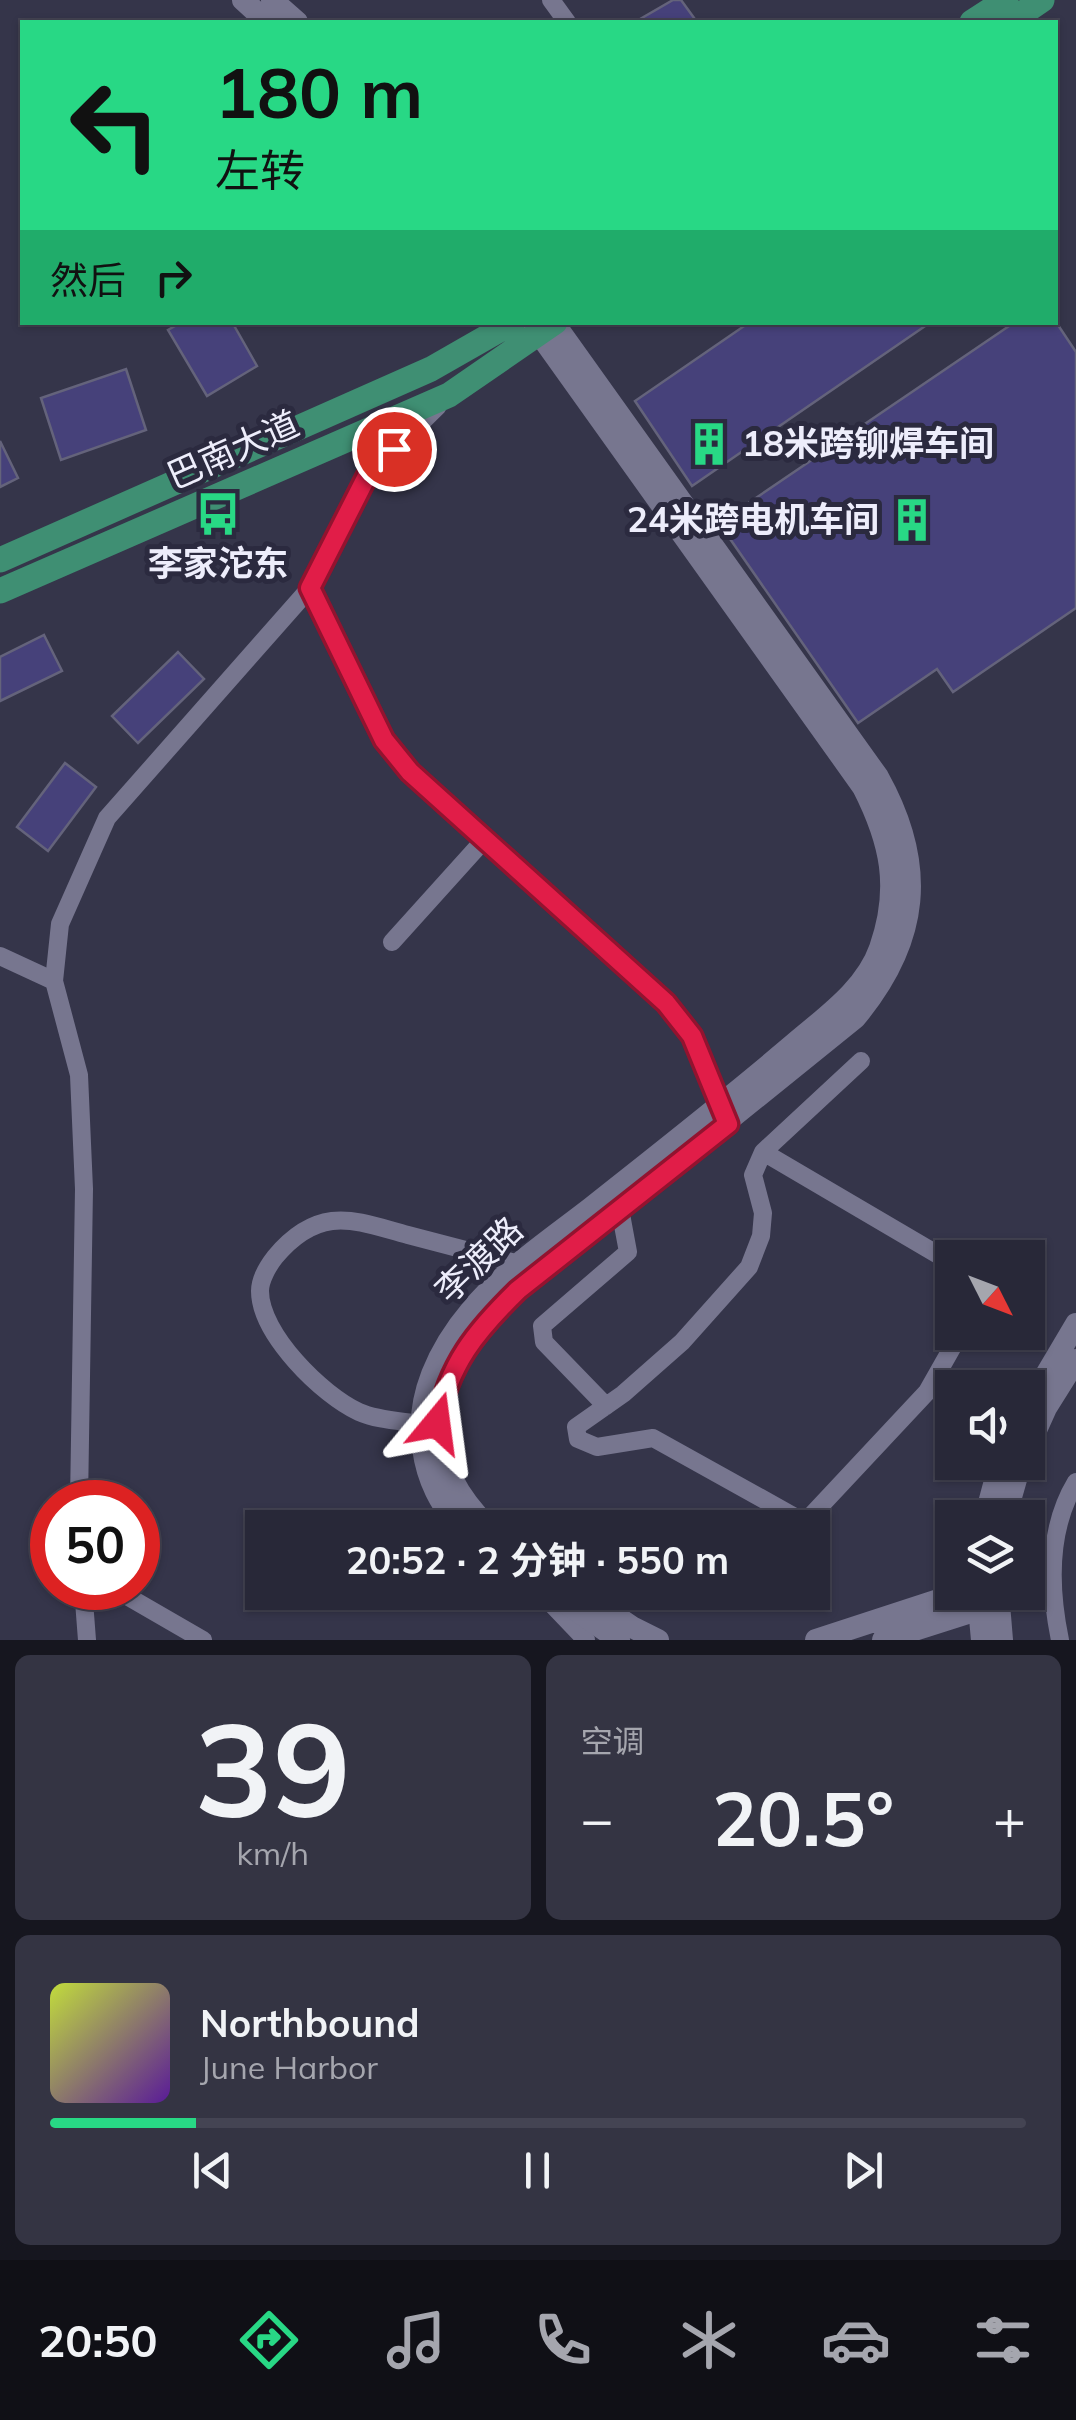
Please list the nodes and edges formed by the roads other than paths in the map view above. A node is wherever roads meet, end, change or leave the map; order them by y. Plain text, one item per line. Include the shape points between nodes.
1 (242, 0) edge
2 (272, 0) edge
3 (551, 0) edge
4 (1042, 0) edge
5 (990, 14) edge
6 (265, 20) edge
7 (295, 20) edge
8 (566, 20) edge
9 (508, 325) edge
10 (546, 325) edge
11 (449, 395) junction
12 (0, 560) edge
13 (310, 588) junction
14 (0, 590) edge
15 (484, 840) junction
16 (392, 942) dead end
17 (0, 956) edge
18 (54, 981) junction
19 (861, 1061) dead end
20 (724, 1114) junction
21 (763, 1152) junction
22 (620, 1208) junction
23 (935, 1253) edge
24 (519, 1264) junction
25 (1076, 1324) edge
26 (952, 1350) edge
27 (1076, 1360) edge
28 (1045, 1376) edge
29 (606, 1406) junction
30 (1045, 1410) edge
31 (419, 1424) junction
32 (79, 1480) edge
33 (1076, 1482) edge
34 (448, 1510) edge
35 (475, 1510) edge
36 (86, 1610) edge
37 (151, 1610) edge
38 (557, 1610) edge
39 (576, 1610) edge
40 (607, 1610) edge
41 (935, 1610) edge
42 (954, 1610) edge
43 (983, 1610) edge
44 (988, 1610) edge
45 (89, 1638) edge
46 (202, 1640) edge
47 (586, 1640) edge
48 (619, 1640) edge
49 (658, 1640) edge
50 (816, 1640) edge
51 (883, 1640) edge
52 (982, 1640) edge
53 (1002, 1640) edge
54 (1060, 1640) edge

1 - 6 main road
2 - 7 main road
3 - 8 street
4 - 5 main road
9 - 12 main road, 巴南大道 via 431,369
10 - 11 main road, 巴南大道
10 - 20 main road via 878,777 905,834 910,896 881,988 855,1018
11 - 13 street via 367,476
11 - 14 main road, 巴南大道
13 - 15 street via 384,740
13 - 18 street via 108,818 60,924
15 - 16 street
15 - 20 street via 666,1003 692,1036
17 - 18 street
18 - 32 street via 79,1076
19 - 21 street
20 - 22 main road, 李渡路
20 - 24 main road, 李渡路
21 - 23 street
21 - 29 street via 753,1175 762,1236 749,1267 682,1342
22 - 29 street via 628,1252 542,1326 544,1342
22 - 35 main road, 李渡路 via 518,1290 460,1357 437,1423 456,1488
24 - 31 main road, 李渡路 via 443,1348
24 - 31 street via 333,1221 309,1227 268,1266 259,1289 263,1309 294,1358 335,1399 362,1414
25 - 28 main road
26 - 29 street via 927,1392 810,1516 795,1517 653,1438 597,1447 578,1438 576,1427
27 - 30 main road
31 - 34 main road, 李渡路 via 425,1462
33 - 54 street via 1062,1514 1050,1586
36 - 45 street
37 - 46 street
38 - 47 street
39 - 48 main road
40 - 49 main road
41 - 50 main road
42 - 51 main road
43 - 52 main road
44 - 53 main road

